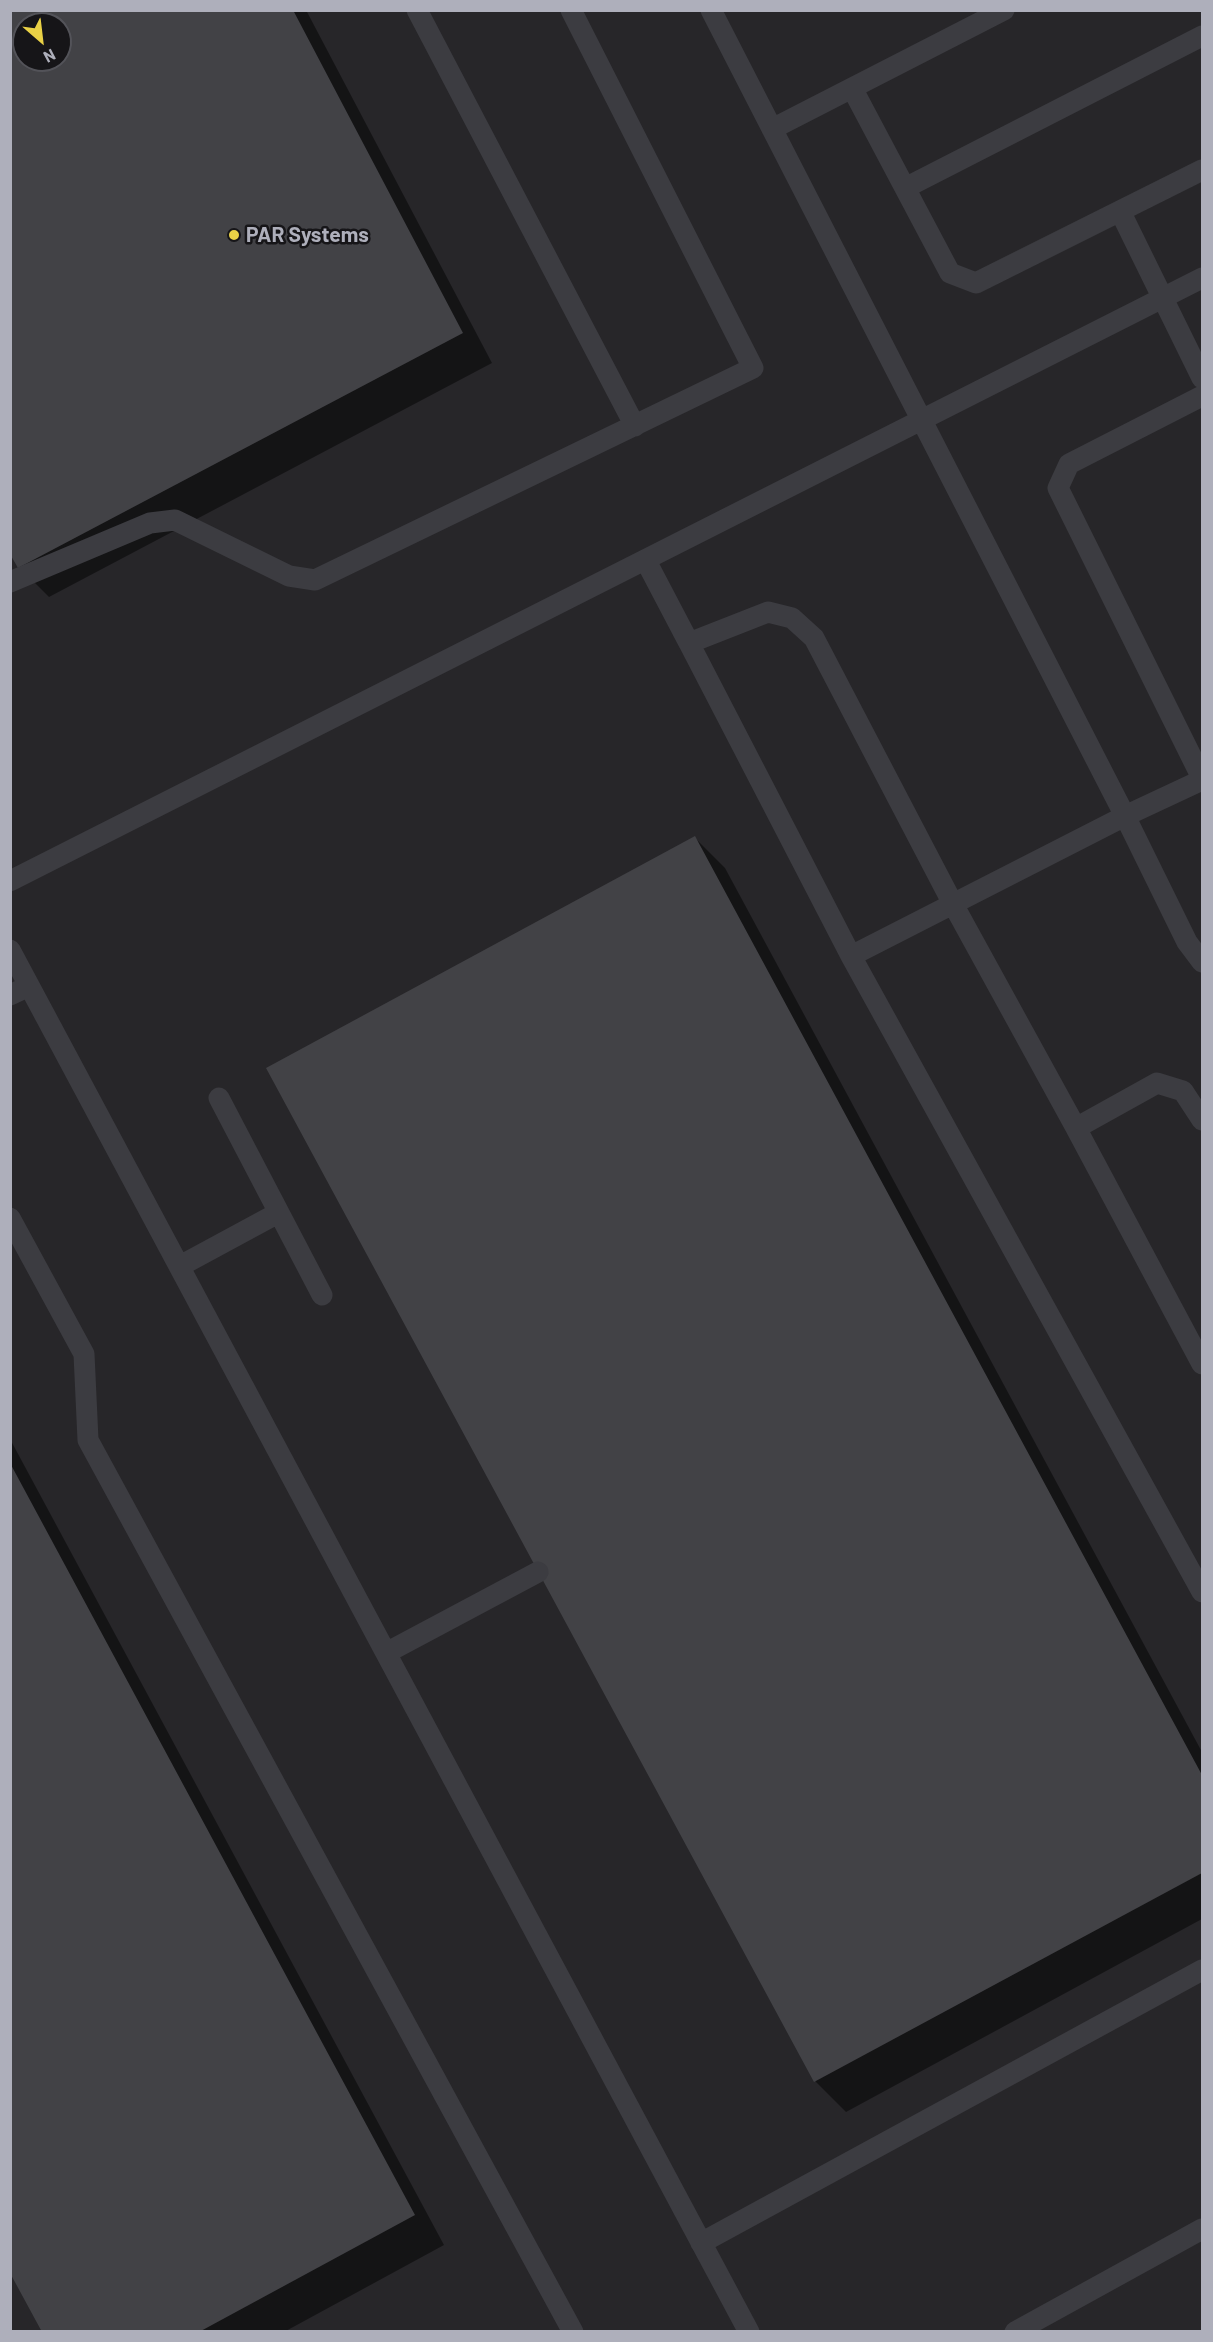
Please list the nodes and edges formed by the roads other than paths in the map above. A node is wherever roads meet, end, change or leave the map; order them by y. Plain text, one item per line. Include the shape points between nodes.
1 (417, 10) edge
2 (571, 10) edge
3 (711, 10) edge
4 (1004, 10) edge
5 (1203, 36) edge
6 (852, 88) junction
7 (772, 129) junction
8 (1203, 170) edge
9 (905, 188) junction
10 (1120, 211) junction
11 (1203, 279) edge
12 (1163, 299) junction
13 (1203, 378) edge
14 (1203, 396) edge
15 (922, 421) junction
16 (635, 426) junction
17 (646, 561) junction
18 (10, 582) edge
19 (689, 644) junction
20 (1203, 779) edge
21 (1125, 816) junction
22 (10, 881) edge
23 (953, 904) junction
24 (10, 951) edge
25 (851, 956) junction
26 (1203, 962) edge
27 (20, 991) edge
28 (219, 1098) dead end
29 (1203, 1120) edge
30 (1076, 1128) junction
31 (278, 1213) junction
32 (10, 1218) edge
33 (180, 1266) junction
34 (322, 1295) dead end
35 (1203, 1364) edge
36 (538, 1572) dead end
37 (1203, 1592) edge
38 (386, 1653) junction
39 (1203, 1970) edge
40 (1203, 2229) edge
41 (701, 2243) junction
42 (573, 2331) edge
43 (749, 2331) edge
44 (1015, 2331) edge

1 - 16 lane
2 - 16 lane via 753,368
3 - 7 lane
4 - 6 lane
5 - 9 lane
6 - 7 lane
6 - 9 lane
7 - 15 lane
8 - 10 lane
9 - 10 lane via 950,273 976,283
10 - 12 lane
11 - 12 lane
12 - 13 lane
12 - 15 lane
14 - 20 lane via 1069,464 1058,488
15 - 17 lane
15 - 21 lane
16 - 18 lane via 315,580 289,576 176,520 150,523
17 - 19 lane
17 - 22 lane
19 - 23 lane via 768,612 792,618 814,638
19 - 25 lane
20 - 21 lane
21 - 23 lane
21 - 26 lane via 1186,942
23 - 25 lane
23 - 30 lane
24 - 27 lane
25 - 37 lane
27 - 33 lane
28 - 31 lane
29 - 30 lane via 1183,1091 1157,1083
30 - 35 lane
31 - 33 lane
31 - 34 lane
32 - 42 lane via 84,1354 88,1440
33 - 38 lane
36 - 38 lane
38 - 41 lane
39 - 41 lane
40 - 44 lane
41 - 43 lane

